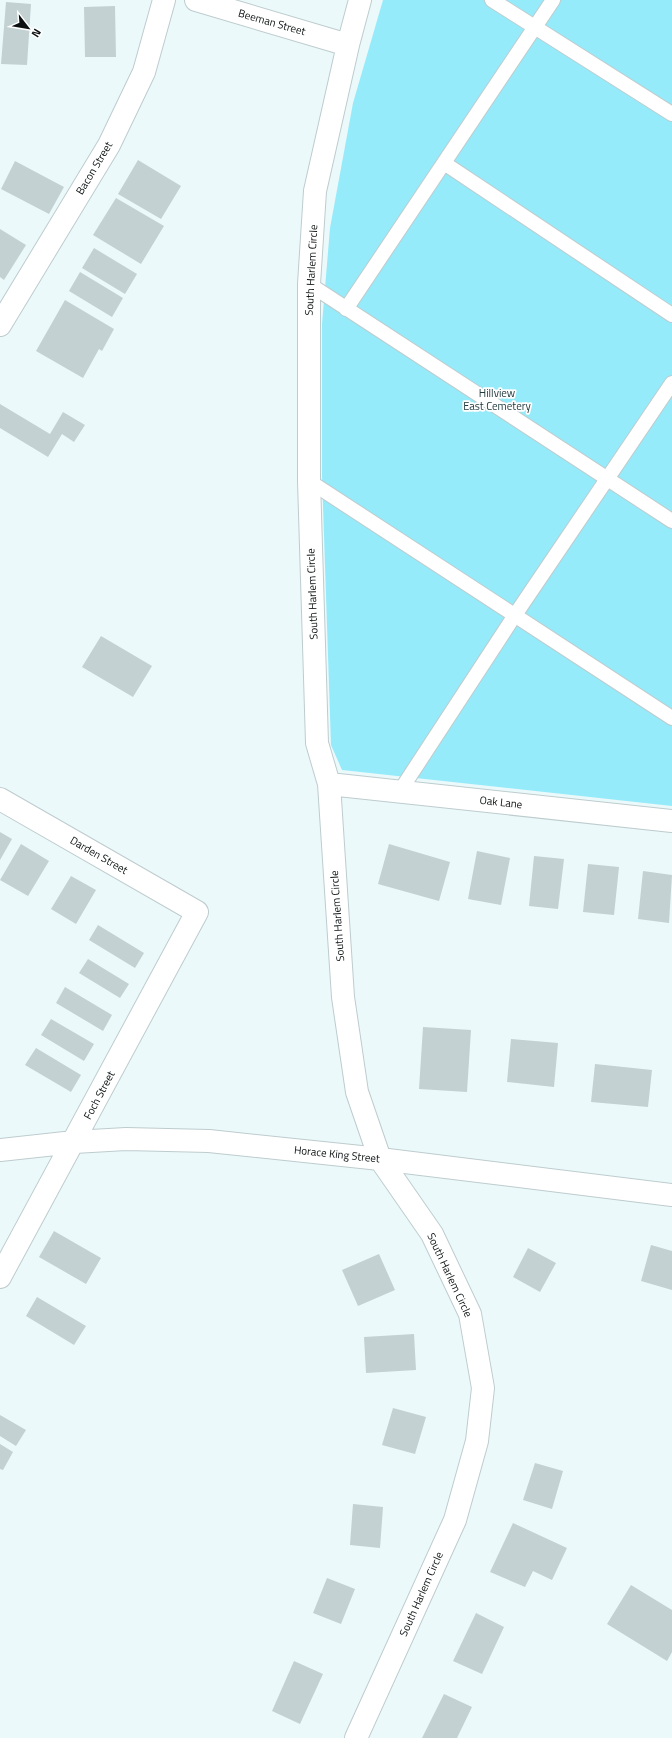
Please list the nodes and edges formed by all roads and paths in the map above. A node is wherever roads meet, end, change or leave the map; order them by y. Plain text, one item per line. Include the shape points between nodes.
1 (164, 0) edge
2 (196, 0) edge
3 (360, 0) edge
4 (492, 0) edge
5 (553, 0) edge
6 (535, 28) junction
7 (348, 44) junction
8 (672, 114) edge
9 (444, 163) junction
10 (309, 284) junction
11 (346, 309) junction
12 (672, 315) edge
13 (0, 325) edge
14 (672, 383) edge
15 (608, 479) junction
16 (309, 481) junction
17 (672, 522) edge
18 (515, 615) junction
19 (672, 718) edge
20 (329, 784) junction
21 (400, 791) junction
22 (0, 799) edge
23 (672, 821) edge
24 (197, 912) joint
25 (74, 1142) junction
26 (0, 1150) edge
27 (380, 1159) junction
28 (672, 1194) edge
29 (0, 1277) edge
30 (356, 1738) edge

1 - 13 street, Bacon Street via 144,72 108,145
2 - 7 street, Beeman Street
3 - 7 street
4 - 6 lane
5 - 6 lane
6 - 8 lane
6 - 9 lane
7 - 10 street, South Harlem Circle via 315,191
9 - 11 lane
9 - 12 lane
10 - 11 lane
10 - 16 street, South Harlem Circle
11 - 15 lane
14 - 15 lane
15 - 17 lane
15 - 18 lane
16 - 18 lane
16 - 20 street, South Harlem Circle via 317,744
18 - 19 lane
18 - 21 lane
20 - 21 street, Oak Lane
20 - 27 street, South Harlem Circle via 343,997 357,1092
21 - 23 street, Oak Lane
22 - 24 street, Darden Street
24 - 25 street, Foch Street
25 - 26 street, Horace King Street
25 - 27 street, Horace King Street via 126,1139 209,1140
25 - 29 street, Foch Street
27 - 28 street, Horace King Street
27 - 30 street, South Harlem Circle via 432,1234 470,1314 484,1388 477,1441 455,1520

